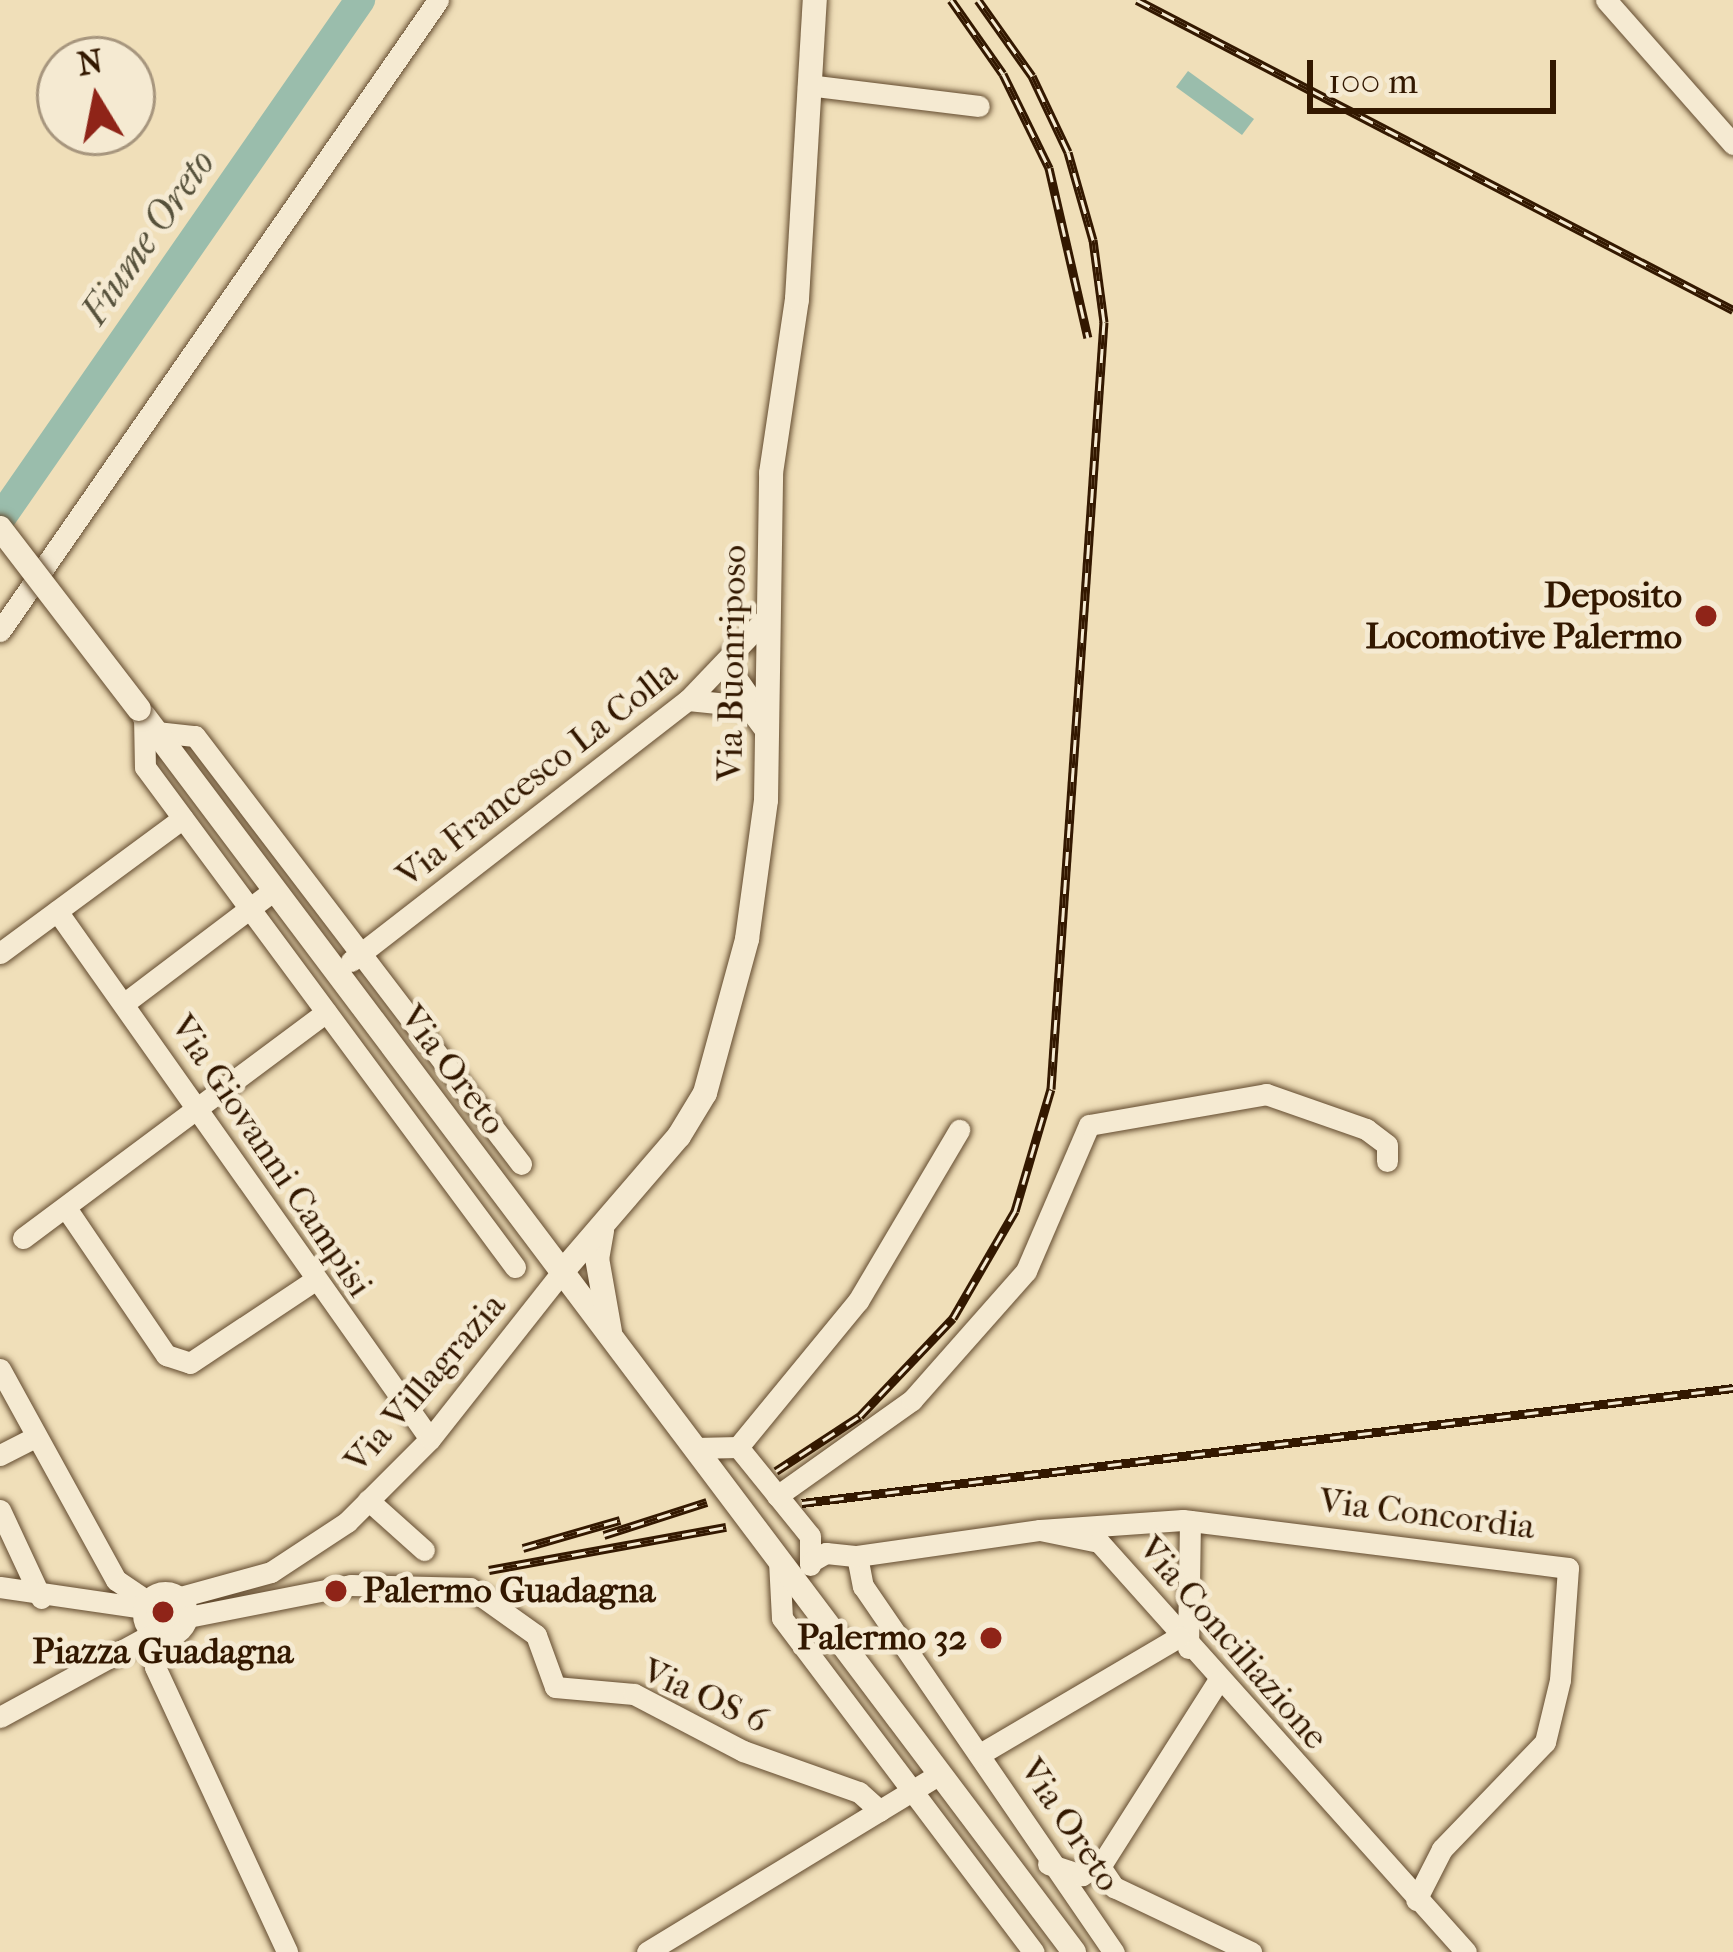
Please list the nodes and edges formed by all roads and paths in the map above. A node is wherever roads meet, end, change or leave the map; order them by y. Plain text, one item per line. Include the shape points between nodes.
1 (438, 0) edge
2 (815, 0) edge
3 (1606, 0) edge
4 (808, 85) junction
5 (979, 106) dead end
6 (1733, 144) edge
7 (0, 528) edge
8 (768, 616) junction
9 (0, 631) edge
10 (727, 663) junction
11 (688, 700) junction
12 (146, 719) junction
13 (767, 733) junction
14 (183, 818) junction
15 (274, 890) junction
16 (250, 908) junction
17 (57, 911) junction
18 (0, 953) edge
19 (359, 955) junction
20 (336, 972) junction
21 (126, 1001) junction
22 (326, 1012) junction
23 (466, 1095) junction
24 (196, 1108) junction
25 (441, 1116) junction
26 (958, 1130) dead end
27 (416, 1133) junction
28 (1387, 1161) dead end
29 (521, 1164) dead end
30 (66, 1208) junction
31 (603, 1228) junction
32 (23, 1238) dead end
33 (515, 1267) dead end
34 (562, 1272) junction
35 (315, 1280) junction
36 (610, 1335) junction
37 (0, 1369) edge
38 (34, 1438) junction
39 (430, 1438) junction
40 (738, 1447) junction
41 (695, 1448) junction
42 (0, 1455) edge
43 (777, 1496) junction
44 (368, 1500) junction
45 (0, 1510) edge
46 (1190, 1521) junction
47 (1040, 1530) junction
48 (424, 1550) dead end
49 (857, 1556) junction
50 (779, 1561) junction
51 (812, 1561) junction
52 (0, 1587) edge
53 (805, 1594) junction
54 (41, 1598) junction
55 (145, 1604) junction
56 (184, 1607) junction
57 (157, 1634) junction
58 (1184, 1643) junction
59 (1218, 1681) junction
60 (0, 1717) edge
61 (980, 1754) junction
62 (940, 1774) junction
63 (912, 1791) junction
64 (880, 1811) junction
65 (1047, 1864) junction
66 (1099, 1865) junction
67 (1416, 1900) junction
68 (287, 1952) edge
69 (646, 1952) edge
70 (1034, 1952) edge
71 (1074, 1952) edge
72 (1114, 1952) edge
73 (1251, 1952) edge
74 (1466, 1952) edge

1 - 9 street
2 - 4 street, Via Buonriposo
3 - 6 street
4 - 5 street
4 - 8 street, Via Buonriposo via 796,299 771,472
7 - 12 street, Via Oreto, bridge
8 - 10 street, Via Francesco La Colla
8 - 13 street, Via Buonriposo
10 - 11 street, Via Francesco La Colla
10 - 13 street via 754,695
11 - 13 street via 747,706
11 - 19 street, Via Francesco La Colla
12 - 14 street, Via Oreto via 145,767
12 - 15 street, Via Oreto
12 - 19 street, Via Oreto via 195,736
13 - 31 street, Via Buonriposo via 750,917 719,1057 680,1136
14 - 16 street, Via Oreto
14 - 17 street
15 - 16 street
15 - 20 street, Via Oreto
16 - 21 street
16 - 22 street, Via Oreto
17 - 18 street
17 - 21 street, Via Giovanni Campisi
19 - 20 street, Via Francesco La Colla
19 - 23 street, Via Oreto
20 - 25 street, Via Oreto
21 - 24 street, Via Giovanni Campisi
22 - 24 street
22 - 27 street, Via Oreto
23 - 25 street
23 - 29 street, Via Oreto
24 - 30 street
24 - 35 street, Via Giovanni Campisi
25 - 27 street
25 - 34 street, Via Oreto
26 - 40 street via 858,1301
27 - 33 street, Via Oreto
28 - 43 street via 1387,1144 1366,1129 1266,1094 1089,1125 1026,1271 912,1400
30 - 32 street
30 - 35 street via 166,1355 190,1363
31 - 34 street, Via Buonriposo
31 - 36 street via 597,1258
34 - 36 street, Via Oreto
34 - 39 street, Via Villagrazia
35 - 39 street, Via Giovanni Campisi
36 - 41 street, Via Oreto
37 - 38 street
38 - 42 street
38 - 55 street via 116,1580
39 - 44 street, Via Villagrazia
40 - 41 street
40 - 43 street
41 - 50 street, Via Oreto
43 - 51 street via 810,1536
44 - 48 street
44 - 56 street, Via Villagrazia via 272,1572
45 - 54 street
46 - 47 street, Via Concordia
46 - 58 street
46 - 67 street, Via Concordia via 1568,1568 1560,1681 1545,1742 1442,1849
47 - 49 street, Via Conciliazione
47 - 58 street, Via Conciliazione via 1099,1542
49 - 51 street, Via Conciliazione via 826,1552
49 - 61 street, Via Oreto via 863,1586
50 - 53 street, Via Oreto
50 - 63 street via 782,1618
51 - 53 street
52 - 54 street
53 - 62 street, Via Oreto
54 - 55 street
55 - 56 street via 167,1591
55 - 57 street
56 - 57 street via 175,1634
56 - 64 street, Via OS 6 via 351,1585 470,1588 536,1635 555,1687 634,1694 743,1751 859,1792
57 - 60 street
57 - 68 street via 155,1667
58 - 59 street, Via Conciliazione
58 - 61 street
59 - 66 street
59 - 67 street, Via Conciliazione
61 - 65 street, Via Oreto
62 - 63 street
62 - 71 street, Via Oreto
63 - 64 street
63 - 70 street
64 - 69 street
65 - 66 street via 1082,1875
65 - 72 street, Via Oreto
66 - 73 street via 1114,1887
67 - 74 street, Via Conciliazione

